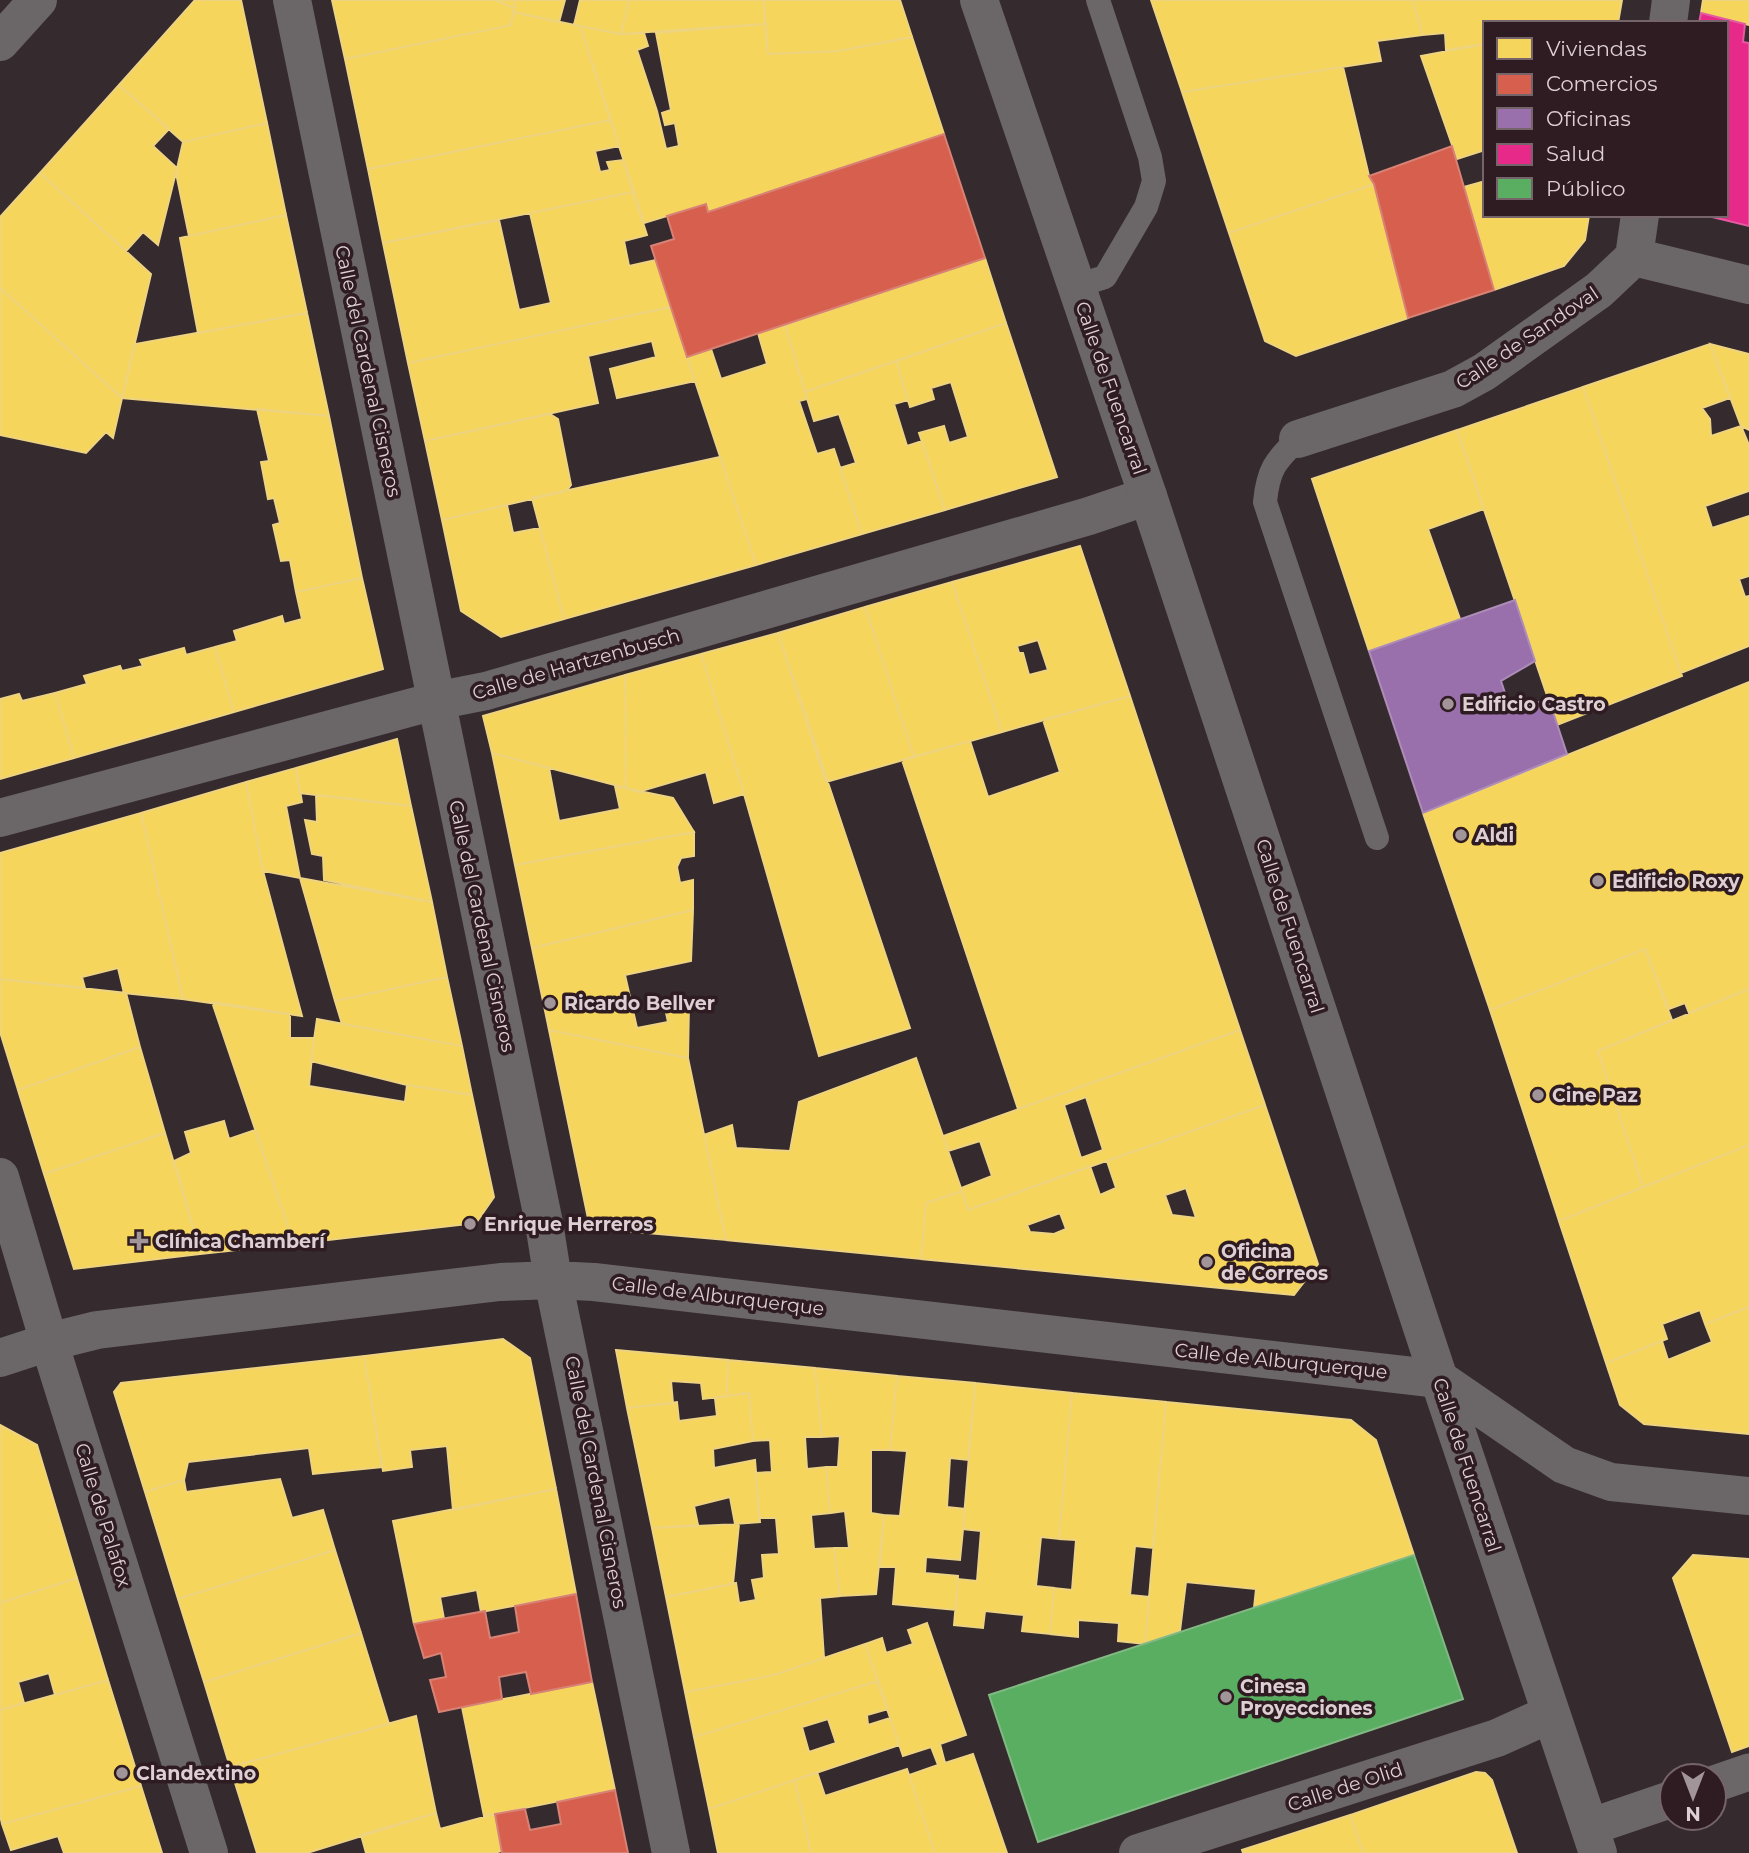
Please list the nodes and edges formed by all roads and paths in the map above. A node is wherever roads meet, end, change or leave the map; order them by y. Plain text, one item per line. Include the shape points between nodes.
1 (38, 0) edge
2 (292, 0) edge
3 (979, 0) edge
4 (1098, 0) edge
5 (1671, 0) edge
6 (1668, 21) edge
7 (0, 43) edge
8 (1640, 217) edge
9 (1634, 257) junction
10 (1749, 285) edge
11 (1076, 286) junction
12 (1298, 439) joint
13 (1148, 496) junction
14 (435, 701) junction
15 (0, 818) edge
16 (1377, 838) dead end
17 (0, 1177) edge
18 (553, 1280) junction
19 (49, 1342) junction
20 (0, 1358) edge
21 (1438, 1379) junction
22 (1749, 1496) edge
23 (1550, 1714) junction
24 (1749, 1772) edge
25 (1728, 1779) edge
26 (1658, 1806) edge
27 (1594, 1840) edge
28 (209, 1853) edge
29 (671, 1853) edge
30 (1138, 1853) edge

1 - 7 street
2 - 14 street, Calle del Cardenal Cisneros
3 - 11 street, Calle de Fuencarral
4 - 11 lane via 1154,181 1146,207 1105,277
5 - 6 street
8 - 9 street
9 - 10 street
9 - 12 street, Calle de Sandoval via 1599,290 1453,389
11 - 13 street, Calle de Fuencarral
12 - 16 lane via 1275,461 1265,502
13 - 14 street, Calle de Hartzenbusch via 526,679
13 - 21 street, Calle de Fuencarral
14 - 15 street, Calle de Hartzenbusch
14 - 18 street, Calle del Cardenal Cisneros
17 - 19 street, Calle de Palafox
18 - 19 street, Calle de Alburquerque via 500,1282 97,1331
18 - 21 street, Calle de Alburquerque
18 - 29 street, Calle del Cardenal Cisneros
19 - 20 street, Calle de Alburquerque
19 - 28 street, Calle de Palafox
21 - 22 street via 1564,1465 1611,1482
21 - 23 street, Calle de Fuencarral
23 - 27 street, Calle de Fuencarral
23 - 30 street, Calle de Olid via 1497,1738
24 - 25 street
26 - 27 street

